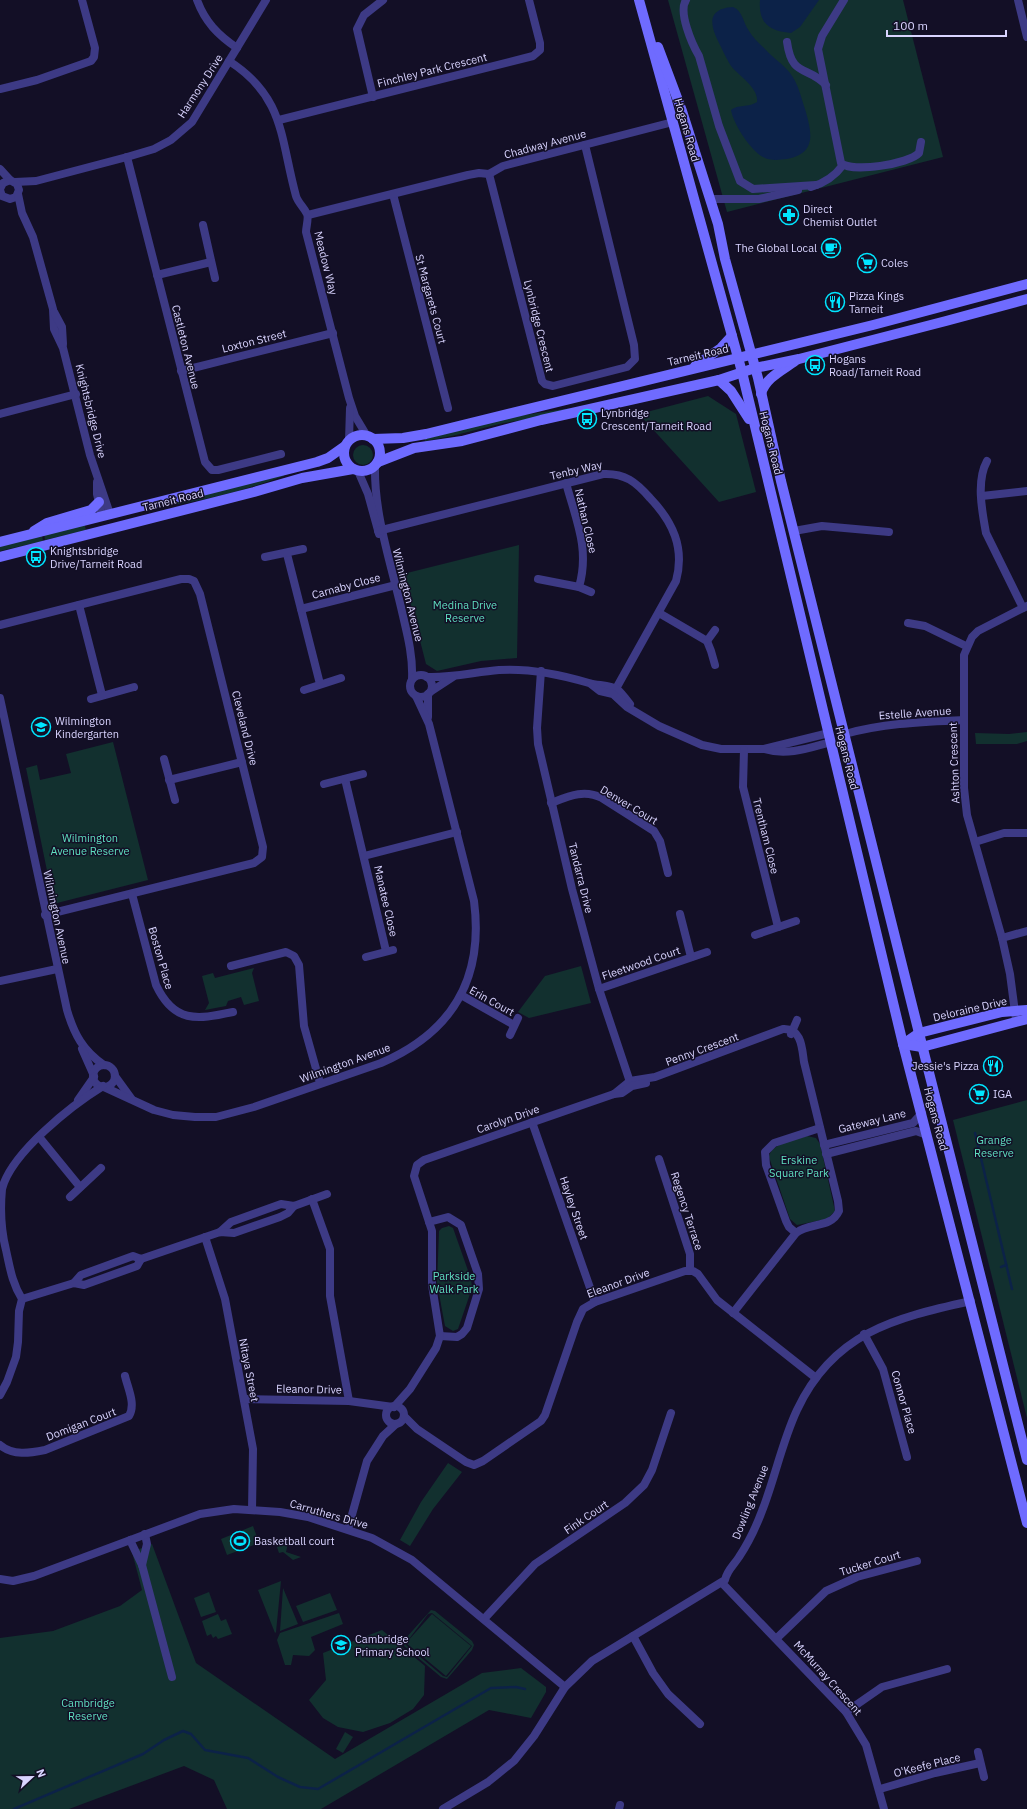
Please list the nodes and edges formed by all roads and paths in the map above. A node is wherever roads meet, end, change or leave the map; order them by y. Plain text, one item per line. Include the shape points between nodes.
1 (82, 0) edge
2 (197, 0) edge
3 (266, 0) edge
4 (383, 0) edge
5 (529, 0) edge
6 (639, 0) edge
7 (686, 0) edge
8 (844, 0) edge
9 (1018, 0) edge
10 (1027, 37) edge
11 (787, 42) dead end
12 (237, 48) junction
13 (229, 61) junction
14 (826, 85) junction
15 (0, 89) edge
16 (373, 97) junction
17 (279, 120) junction
18 (673, 122) junction
19 (689, 134) junction
20 (921, 142) dead end
21 (585, 145) junction
22 (127, 157) junction
23 (843, 165) junction
24 (0, 169) edge
25 (489, 174) junction
26 (12, 181) junction
27 (36, 181) junction
28 (816, 185) junction
29 (1, 190) edge
30 (18, 194) junction
31 (393, 194) junction
32 (710, 199) junction
33 (22, 213) junction
34 (308, 215) junction
35 (718, 224) junction
36 (203, 225) dead end
37 (211, 262) junction
38 (157, 275) junction
39 (215, 278) dead end
40 (1027, 284) edge
41 (720, 292) junction
42 (1027, 299) edge
43 (333, 333) junction
44 (732, 336) junction
45 (751, 354) junction
46 (738, 358) junction
47 (799, 359) junction
48 (755, 368) junction
49 (691, 369) junction
50 (181, 371) junction
51 (742, 372) junction
52 (719, 380) junction
53 (76, 394) junction
54 (761, 394) junction
55 (349, 398) junction
56 (448, 408) dead end
57 (0, 414) edge
58 (754, 426) junction
59 (370, 437) junction
60 (347, 443) junction
61 (281, 454) dead end
62 (987, 461) dead end
63 (376, 464) junction
64 (355, 470) junction
65 (97, 479) junction
66 (566, 483) junction
67 (1027, 491) edge
68 (982, 496) junction
69 (373, 500) junction
70 (99, 502) junction
71 (106, 515) junction
72 (110, 529) junction
73 (380, 530) junction
74 (794, 531) junction
75 (889, 532) dead end
76 (30, 535) junction
77 (0, 542) edge
78 (302, 549) dead end
79 (287, 554) junction
80 (0, 557) edge
81 (265, 557) dead end
82 (538, 579) dead end
83 (396, 585) junction
84 (579, 587) junction
85 (591, 592) dead end
86 (79, 605) junction
87 (1025, 607) edge
88 (301, 609) junction
89 (659, 613) junction
90 (908, 623) dead end
91 (0, 625) edge
92 (715, 630) dead end
93 (707, 641) junction
94 (966, 646) junction
95 (411, 650) junction
96 (715, 666) dead end
97 (541, 671) junction
98 (426, 676) junction
99 (456, 676) junction
100 (341, 678) dead end
101 (412, 679) junction
102 (320, 684) junction
103 (134, 687) dead end
104 (304, 690) dead end
105 (615, 692) junction
106 (429, 693) junction
107 (102, 695) junction
108 (416, 696) junction
109 (0, 698) edge
110 (91, 699) dead end
111 (1, 711) edge
112 (964, 720) junction
113 (429, 724) junction
114 (845, 734) junction
115 (830, 737) junction
116 (744, 750) junction
117 (164, 759) dead end
118 (242, 762) junction
119 (363, 774) dead end
120 (345, 779) junction
121 (170, 780) junction
122 (324, 784) dead end
123 (175, 800) dead end
124 (551, 803) junction
125 (457, 832) junction
126 (1027, 833) edge
127 (975, 842) junction
128 (364, 856) junction
129 (668, 874) dead end
130 (132, 894) junction
131 (680, 912) dead end
132 (45, 915) junction
133 (796, 920) dead end
134 (778, 927) junction
135 (1027, 931) edge
136 (755, 935) dead end
137 (1002, 938) junction
138 (706, 952) dead end
139 (366, 957) dead end
140 (691, 957) junction
141 (231, 966) dead end
142 (56, 969) junction
143 (0, 981) edge
144 (599, 989) junction
145 (460, 995) junction
146 (1027, 1010) edge
147 (233, 1012) dead end
148 (1015, 1015) junction
149 (977, 1018) junction
150 (1027, 1018) edge
151 (797, 1020) dead end
152 (980, 1030) junction
153 (791, 1033) junction
154 (919, 1033) junction
155 (510, 1035) dead end
156 (81, 1044) junction
157 (903, 1044) junction
158 (922, 1047) junction
159 (104, 1065) junction
160 (94, 1076) junction
161 (115, 1076) junction
162 (320, 1083) junction
163 (631, 1083) junction
164 (103, 1087) junction
165 (132, 1098) junction
166 (76, 1104) junction
167 (922, 1113) junction
168 (532, 1122) junction
169 (820, 1128) junction
170 (927, 1135) junction
171 (40, 1138) junction
172 (824, 1144) junction
173 (826, 1154) junction
174 (659, 1159) dead end
175 (101, 1168) dead end
176 (80, 1187) junction
177 (327, 1194) dead end
178 (70, 1197) dead end
179 (312, 1199) junction
180 (429, 1222) junction
181 (796, 1233) junction
182 (205, 1237) junction
183 (690, 1270) junction
184 (986, 1297) junction
185 (22, 1299) junction
186 (971, 1301) junction
187 (595, 1302) junction
188 (733, 1313) junction
189 (864, 1334) junction
190 (440, 1336) junction
191 (996, 1337) junction
192 (981, 1342) junction
193 (125, 1376) dead end
194 (816, 1378) junction
195 (410, 1389) junction
196 (0, 1395) edge
197 (244, 1399) junction
198 (349, 1401) junction
199 (373, 1403) junction
200 (394, 1407) junction
201 (671, 1413) dead end
202 (387, 1418) junction
203 (401, 1419) junction
204 (383, 1436) junction
205 (0, 1445) edge
206 (907, 1457) dead end
207 (1027, 1460) edge
208 (252, 1510) junction
209 (1027, 1523) edge
210 (348, 1530) junction
211 (145, 1534) junction
212 (130, 1540) junction
213 (917, 1561) dead end
214 (142, 1564) junction
215 (0, 1579) edge
216 (722, 1583) junction
217 (484, 1619) junction
218 (634, 1636) junction
219 (777, 1638) junction
220 (947, 1669) dead end
221 (172, 1676) dead end
222 (565, 1687) junction
223 (846, 1712) junction
224 (700, 1724) dead end
225 (978, 1752) dead end
226 (980, 1763) junction
227 (984, 1777) dead end
228 (880, 1789) junction
229 (443, 1809) edge
230 (884, 1809) edge

1 - 15 street via 95,48 94,57 90,61 37,80
2 - 12 street via 201,12 214,30
3 - 12 street, Harmony Drive
4 - 16 street via 364,15 357,29
5 - 16 street, Finchley Park Crescent via 540,43 540,50 533,56
6 - 18 street, Hogans Road
6 - 19 street, Hogans Road
7 - 28 street via 685,19 699,56 719,126 740,181 753,189
8 - 14 street via 819,43
9 - 10 street
11 - 14 street via 789,56 794,65
12 - 13 street, Harmony Drive
13 - 17 street via 255,80
13 - 22 street, Harmony Drive via 192,122 171,140 154,149
14 - 23 street via 839,158
16 - 17 street, Finchley Park Crescent
17 - 34 street via 296,197
18 - 19 street
18 - 21 street, Chadway Avenue
18 - 41 street, Hogans Road
19 - 32 street, Hogans Road
20 - 23 street via 919,153 911,159 864,167
21 - 25 street, Chadway Avenue via 503,166
21 - 25 street, Lynbridge Crescent via 634,345 635,359 627,367 553,386 542,381
22 - 27 street, Harmony Drive
22 - 38 street, Castleton Avenue
23 - 28 street via 830,179
24 - 26 street
25 - 31 street, Chadway Avenue via 468,174
26 - 27 street, Harmony Drive
26 - 29 street via 5,181
26 - 30 street via 18,187
27 - 30 street, Harmony Drive
28 - 32 street via 759,199
29 - 30 street via 13,198
29 - 33 street, Knightsbridge Drive
30 - 33 street, Knightsbridge Drive
31 - 34 street, Chadway Avenue
31 - 56 street, St Margarets Court
32 - 35 street, Hogans Road
33 - 53 street, Knightsbridge Drive via 32,237 53,309 54,329 63,348
34 - 43 street, Meadow Way via 306,232
35 - 41 street via 713,226 709,233 719,269
35 - 45 street, Hogans Road
36 - 37 street
37 - 38 street
37 - 39 street
38 - 50 street, Castleton Avenue
40 - 45 street, Tarneit Road
41 - 44 street, Hogans Road
42 - 47 street
43 - 50 street, Loxton Street
43 - 55 street, Meadow Way
44 - 46 street, Hogans Road
44 - 49 street via 721,348
45 - 46 street, Tarneit Road
45 - 48 street, Hogans Road
46 - 49 street, Tarneit Road
46 - 51 street, Hogans Road
47 - 48 street
47 - 54 street via 772,378
48 - 51 street
48 - 54 street, Hogans Road
49 - 59 street, Tarneit Road via 426,434 403,438
50 - 61 street, Castleton Avenue via 208,467 218,470
51 - 52 street
51 - 58 street, Hogans Road
52 - 58 street via 731,391
52 - 63 street via 541,420 462,441 414,448
53 - 57 street
53 - 65 street, Knightsbridge Drive
54 - 74 street, Hogans Road
55 - 59 street, Meadow Way via 355,416
55 - 60 street, Meadow Way
58 - 115 street, Hogans Road
59 - 60 street via 358,436
59 - 63 street via 380,450
60 - 64 street via 344,459
60 - 71 street, Tarneit Road via 328,458 317,462
62 - 68 street via 981,476
63 - 64 street via 366,471
63 - 69 street, Wilmington Avenue
64 - 69 street, Wilmington Avenue
64 - 72 street, Tarneit Road via 302,478
65 - 70 street, Knightsbridge Drive
65 - 71 street, Knightsbridge Drive via 104,492
66 - 73 street, Tenby Way
66 - 84 street, Nathan Close via 584,549
66 - 89 street, Tenby Way via 604,474 626,476 640,486 663,511 674,528 680,568
67 - 68 street
68 - 87 street via 986,533
69 - 73 street, Wilmington Avenue
70 - 71 street, Knightsbridge Drive
70 - 76 street via 91,510 47,522
71 - 72 street
71 - 76 street, Tarneit Road
72 - 80 street, Tarneit Road
73 - 83 street, Wilmington Avenue
74 - 75 street via 822,526
74 - 114 street, Hogans Road
76 - 77 street, Tarneit Road
78 - 79 street
79 - 81 street
79 - 88 street, Carnaby Close
82 - 84 street
83 - 88 street, Carnaby Close
83 - 95 street, Wilmington Avenue
84 - 85 street
86 - 91 street, Cleveland Drive
86 - 107 street
86 - 118 street, Cleveland Drive via 181,579 194,582 200,594
87 - 94 street via 978,631
88 - 102 street, Carnaby Close
89 - 93 street
89 - 105 street, Tenby Way
90 - 94 street via 925,626
92 - 93 street
93 - 96 street
94 - 112 street, Ashton Crescent
95 - 98 street, Wilmington Avenue
95 - 101 street, Wilmington Avenue
97 - 99 street via 499,670
97 - 105 street via 574,678 591,684 600,691
97 - 124 street, Tandarra Drive via 537,736
98 - 99 street
98 - 101 street via 418,675
98 - 106 street via 432,684
99 - 106 street
100 - 102 street
101 - 108 street via 410,688
102 - 104 street
103 - 107 street
105 - 116 street via 627,706 659,726 702,746
106 - 108 street via 421,697
106 - 113 street, Wilmington Avenue
107 - 110 street
108 - 113 street, Wilmington Avenue
109 - 111 street, Wilmington Avenue
111 - 132 street, Wilmington Avenue
112 - 114 street, Estelle Avenue via 904,722
112 - 127 street, Ashton Crescent via 964,788 967,815
113 - 125 street, Wilmington Avenue
114 - 115 street
114 - 154 street, Hogans Road
115 - 116 street via 799,750 776,753 764,749
115 - 157 street, Hogans Road
116 - 134 street, Trentham Close via 743,787
117 - 121 street
118 - 121 street
118 - 130 street, Cleveland Drive via 263,847 261,859 254,864
119 - 120 street
120 - 122 street
120 - 128 street, Manatee Close
121 - 123 street
124 - 129 street, Denver Court via 582,793 602,798 657,835
124 - 144 street, Tandarra Drive
125 - 128 street, Manatee Close
125 - 145 street, Wilmington Avenue via 477,922 472,966
126 - 127 street via 1004,833
127 - 137 street, Ashton Crescent
128 - 139 street, Manatee Close via 390,950
130 - 132 street, Cleveland Drive
130 - 147 street, Boston Place via 156,985 162,998 183,1016 204,1018
131 - 140 street, Fleetwood Court
132 - 142 street, Wilmington Avenue
133 - 134 street
134 - 136 street
135 - 137 street
137 - 148 street, Ashton Crescent
138 - 140 street, Fleetwood Court
140 - 144 street, Fleetwood Court
141 - 162 street via 286,952 294,956 301,978 304,1026
142 - 143 street
142 - 156 street, Wilmington Avenue via 74,1032
144 - 163 street, Tandarra Drive
145 - 155 street, Erin Court via 516,1021
145 - 162 street, Wilmington Avenue via 432,1033 401,1055
146 - 148 street, Deloraine Drive
148 - 149 street, Deloraine Drive
148 - 150 street, Deloraine Drive
148 - 152 street, Deloraine Drive
149 - 152 street
149 - 154 street, Deloraine Drive
151 - 153 street
152 - 158 street, Deloraine Drive
153 - 163 street, Penny Crescent via 783,1029 655,1077 642,1085
153 - 169 street via 800,1040
154 - 157 street
154 - 158 street, Hogans Road
156 - 159 street, Wilmington Avenue via 90,1056
156 - 160 street, Wilmington Avenue
157 - 158 street
157 - 167 street, Hogans Road
158 - 184 street, Hogans Road
159 - 160 street via 97,1068
159 - 161 street via 112,1069
160 - 164 street via 97,1083
160 - 166 street
161 - 164 street via 112,1084
161 - 165 street, Wilmington Avenue
162 - 165 street, Wilmington Avenue via 241,1111 216,1117 173,1115 154,1110
163 - 168 street, Carolyn Drive via 622,1093
164 - 165 street, Wilmington Avenue
164 - 166 street
166 - 171 street
167 - 170 street, Hogans Road
167 - 172 street, Gateway Lane via 913,1123
168 - 180 street, Carolyn Drive via 424,1160 417,1165 414,1170 415,1180
168 - 187 street, Hayley Street
169 - 172 street
169 - 181 street via 774,1143 765,1152 766,1165 788,1227
170 - 173 street, Gateway Lane via 916,1131
170 - 186 street, Hogans Road
171 - 176 street
171 - 185 street via 11,1169 0,1199 3,1238 13,1284
172 - 173 street
173 - 181 street via 839,1211 832,1221
174 - 183 street, Regency Terrace via 690,1254
175 - 176 street
176 - 178 street
177 - 179 street
179 - 182 street via 294,1206 280,1217 234,1233 220,1232
179 - 198 street via 330,1248 330,1296
180 - 190 street via 433,1241 432,1285
180 - 190 street via 448,1217 461,1225 478,1274 479,1289 465,1331 457,1337
181 - 188 street
182 - 185 street via 141,1259 137,1266 84,1285 74,1283
182 - 197 street, Nitaya Street via 223,1292
183 - 187 street, Eleanor Drive
183 - 188 street via 698,1274 717,1300
184 - 186 street, Dowling Avenue
184 - 191 street, Hogans Road
185 - 196 street via 16,1357
186 - 189 street, Dowling Avenue via 906,1316
186 - 192 street, Hogans Road
187 - 203 street, Eleanor Drive via 588,1305 580,1314 545,1415 534,1428 483,1461 474,1465 466,1462
188 - 194 street
189 - 194 street, Dowling Avenue via 847,1346
189 - 206 street, Connor Place via 883,1369
190 - 195 street via 436,1348
191 - 192 street
191 - 207 street, Hogans Road
192 - 209 street, Hogans Road
193 - 205 street, Domigan Court via 132,1401 129,1416 45,1450 17,1453
194 - 216 street, Dowling Avenue via 796,1411 751,1538 729,1568
195 - 200 street
195 - 203 street
197 - 198 street, Eleanor Drive
197 - 208 street, Nitaya Street via 254,1456
198 - 199 street, Eleanor Drive
199 - 200 street, Eleanor Drive
199 - 202 street
200 - 202 street via 387,1412
200 - 203 street via 400,1408
201 - 217 street, Fink Court via 652,1470 644,1485 625,1503 535,1564
202 - 203 street via 391,1423
202 - 204 street
203 - 204 street
204 - 210 street via 367,1461
208 - 210 street, Carruthers Drive via 287,1513
208 - 211 street, Carruthers Drive via 234,1509 200,1514
210 - 217 street, Carruthers Drive via 372,1538 412,1560
211 - 212 street, Carruthers Drive
211 - 214 street via 147,1544
212 - 214 street
212 - 215 street, Carruthers Drive via 34,1576 13,1581
213 - 219 street, Tucker Court via 857,1577 826,1591
214 - 221 street
216 - 218 street
216 - 219 street, McMurray Crescent
217 - 222 street, Carruthers Drive
218 - 222 street via 592,1661
218 - 224 street via 653,1673 668,1694
219 - 223 street, McMurray Crescent
220 - 223 street via 882,1687
222 - 229 street via 534,1736 514,1761 488,1782
223 - 228 street, McMurray Crescent via 866,1745
225 - 226 street
226 - 227 street
226 - 228 street, O'Keefe Place
228 - 230 street, McMurray Crescent

